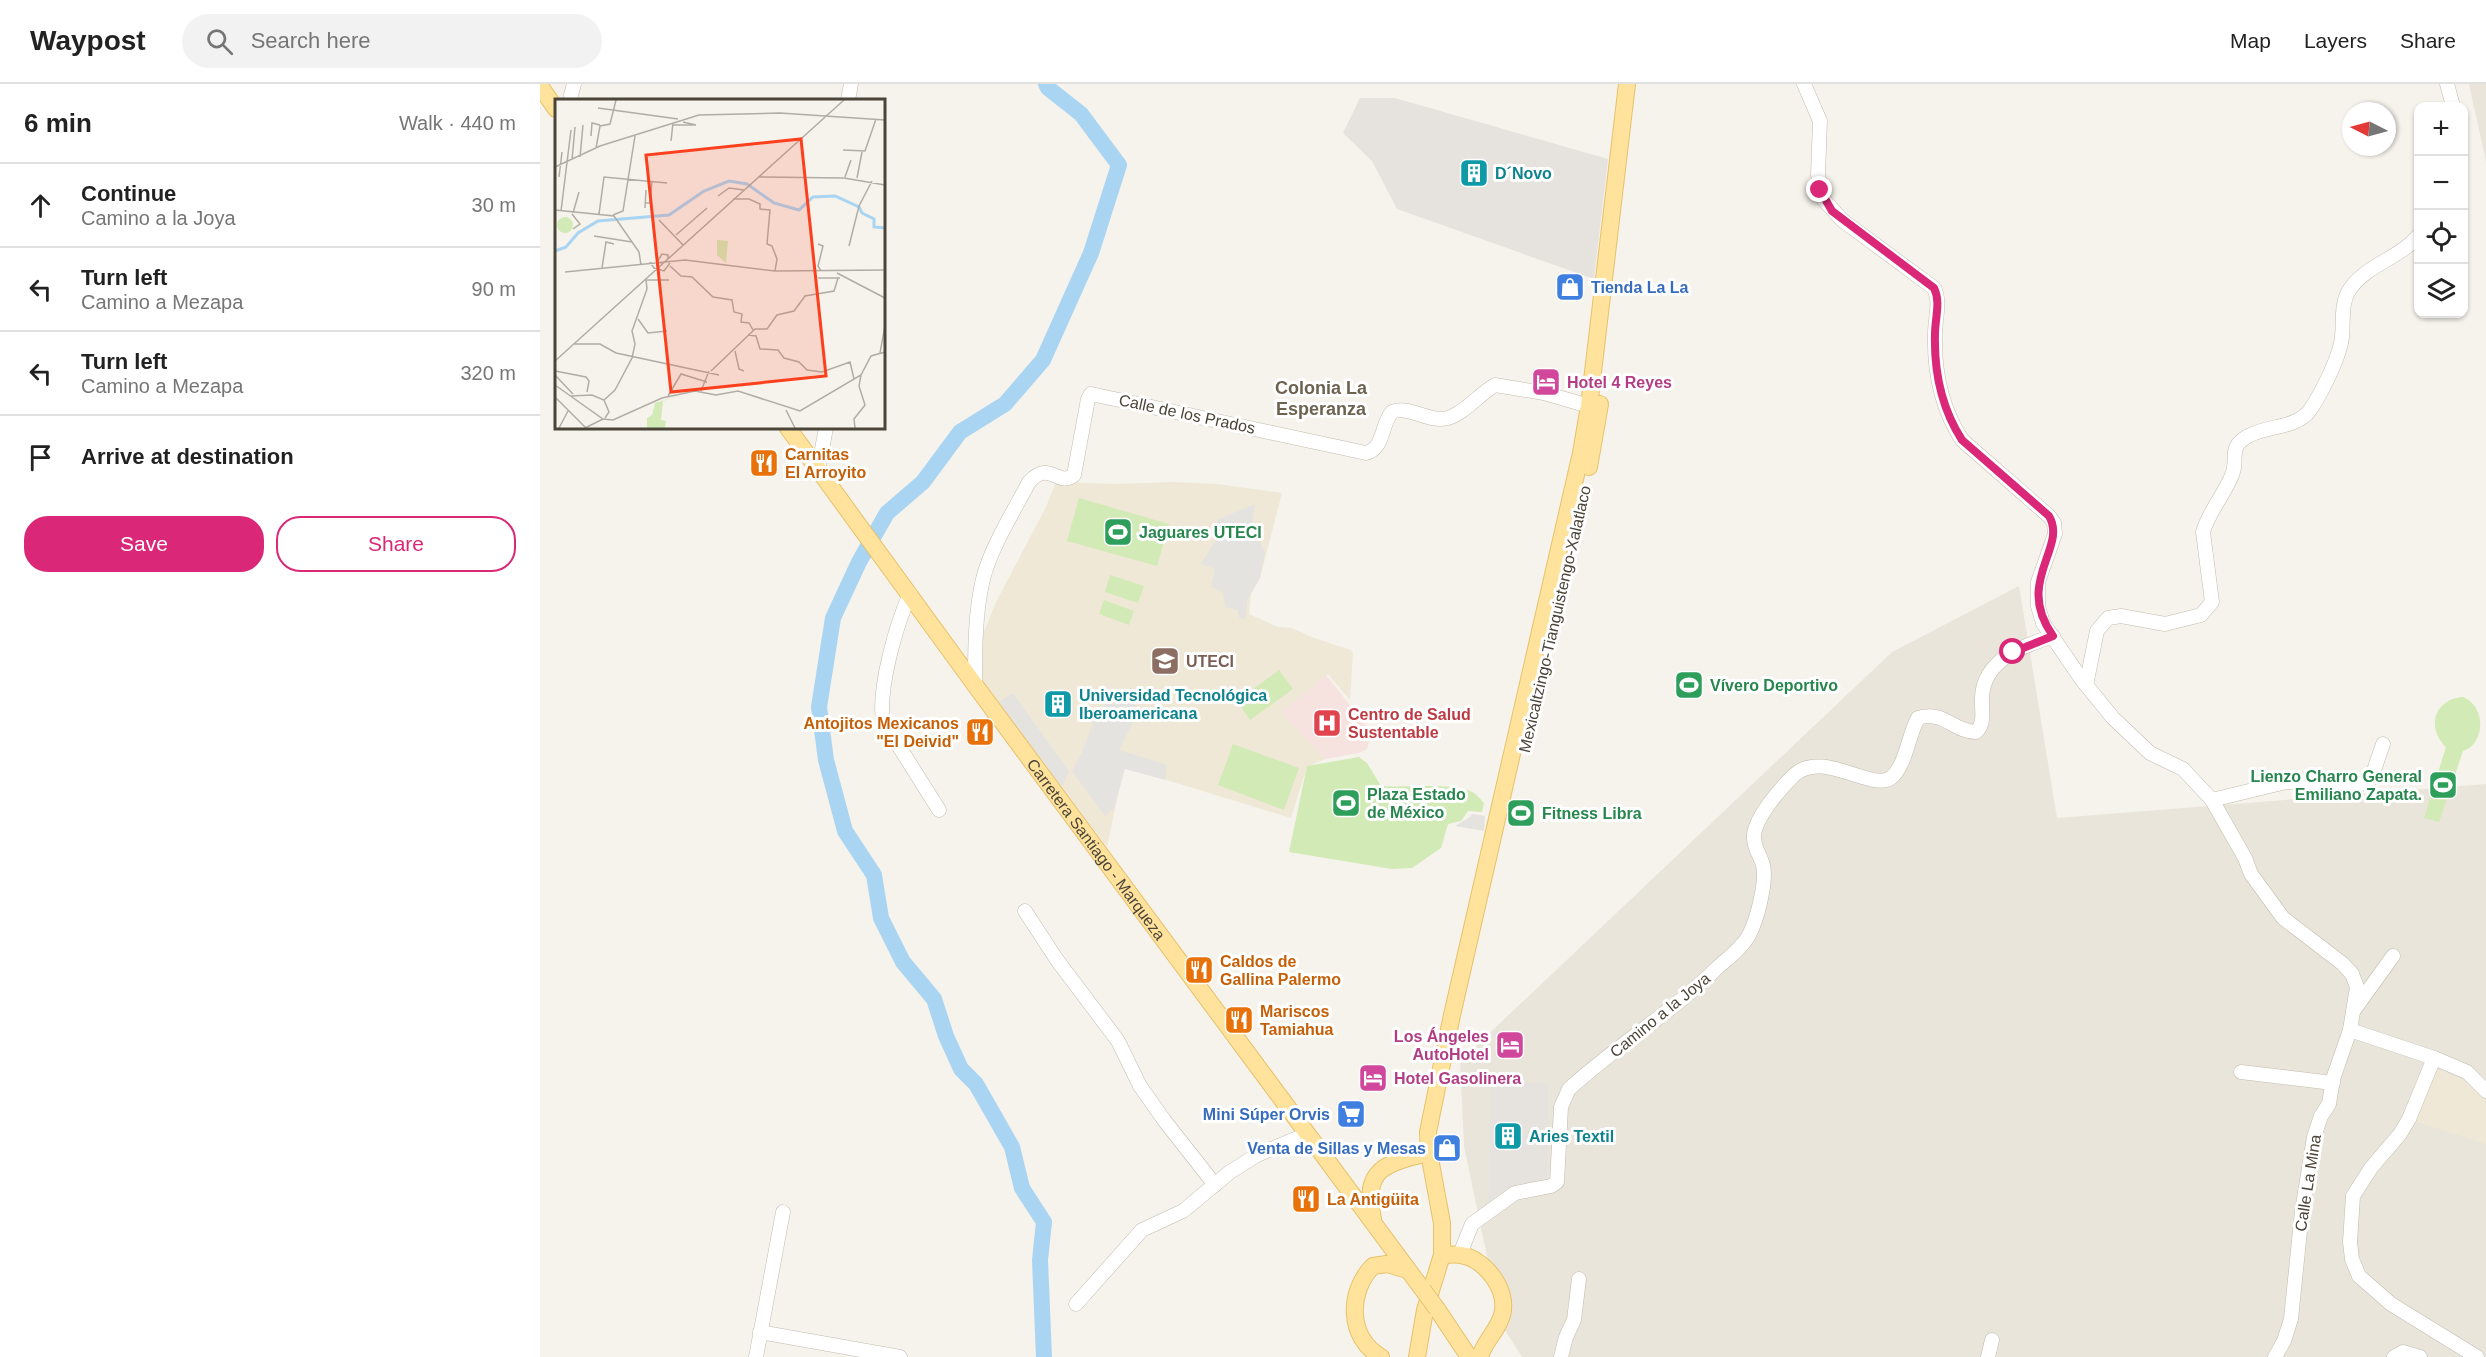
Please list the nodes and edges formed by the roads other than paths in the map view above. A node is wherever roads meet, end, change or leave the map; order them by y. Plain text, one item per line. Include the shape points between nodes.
1 (574, 84) edge
2 (851, 84) edge
3 (1627, 84) edge
4 (1638, 84) edge
5 (1804, 84) edge
6 (2446, 84) edge
7 (540, 86) edge
8 (572, 99) edge
9 (848, 99) edge
10 (2452, 102) edge
11 (555, 107) edge
12 (2414, 242) edge
13 (1589, 406) junction
14 (789, 429) edge
15 (826, 429) edge
16 (818, 470) junction
17 (910, 594) junction
18 (2053, 636) junction
19 (975, 685) junction
20 (2086, 685) junction
21 (2383, 744) dead end
22 (2212, 800) junction
23 (939, 810) dead end
24 (1025, 911) dead end
25 (2393, 956) dead end
26 (2352, 1011) junction
27 (2350, 1030) junction
28 (2434, 1058) junction
29 (2241, 1072) dead end
30 (2333, 1083) junction
31 (2486, 1091) edge
32 (1307, 1134) junction
33 (1429, 1149) junction
34 (1215, 1185) junction
35 (783, 1212) dead end
36 (1375, 1226) junction
37 (1460, 1254) junction
38 (1442, 1255) junction
39 (1407, 1270) junction
40 (1580, 1279) dead end
41 (1076, 1304) dead end
42 (760, 1332) junction
43 (1456, 1336) junction
44 (1487, 1340) junction
45 (1992, 1340) dead end
46 (756, 1357) edge
47 (900, 1357) edge
48 (1381, 1357) edge
49 (1417, 1357) edge
50 (1470, 1357) edge
51 (1480, 1357) edge
52 (1561, 1357) edge
53 (1988, 1357) edge
54 (2275, 1357) edge
55 (2394, 1357) edge
56 (2420, 1357) edge
57 (2477, 1357) edge

1 - 8 street
2 - 9 street
3 - 13 main road, Mexicaltzingo-Tianguistengo-Xalatlaco
4 - 33 main road, Mexicaltzingo-Tianguistengo-Xalatlaco via 1597,431 1462,1023
5 - 18 street via 1820,121 1818,175 1824,201 1842,220 1934,288 1938,295 1938,377 1956,430 1962,440 2054,524 2055,534 2038,582 2043,623
6 - 10 street
7 - 11 main road
12 - 20 street via 2350,289 2338,352 2311,409 2303,418 2247,436 2235,448 2233,474 2204,532 2212,602 2201,615 2165,624 2121,616 2108,618 2097,631
13 - 19 street, Calle de los Prados via 1495,385 1448,418 1392,411 1378,445 1373,452 1366,453 1091,394 1074,475 1065,479 1039,472 1029,482 989,561 980,601
13 - 33 main road, Mexicaltzingo-Tianguistengo-Xalatlaco via 1452,1015 1428,1132
14 - 16 main road, Carretera Santiago - Marqueza
15 - 16 street
16 - 17 main road, Carretera Santiago - Marqueza
17 - 19 main road, Carretera Santiago - Marqueza
17 - 23 street via 899,622 881,711 883,721
18 - 20 street
18 - 37 street, Camino a la Joya via 2023,646 1993,668 1983,687 1982,724 1976,732 1939,717 1918,718 1890,779 1879,781 1839,769 1810,766 1790,779 1757,824 1754,835 1765,875 1748,937 1685,999 1569,1089 1561,1107 1557,1182 1515,1193 1472,1224
19 - 32 main road, Carretera Santiago - Marqueza
20 - 22 street via 2150,753 2183,769
21 - 22 street via 2371,779 2355,788 2286,782
22 - 26 street, Calle La Mina via 2251,874 2283,918 2352,974 2356,987
24 - 34 street via 1118,1041 1146,1095
25 - 26 street
26 - 27 street, Calle La Mina
27 - 28 street
27 - 30 street, Calle La Mina
28 - 31 street via 2468,1072
28 - 57 street via 2409,1119 2353,1196 2352,1259 2360,1276 2391,1304
29 - 30 street
30 - 54 street, Calle La Mina via 2329,1104 2314,1137 2291,1319
32 - 34 street via 1257,1155
32 - 36 main road, Carretera Santiago - Marqueza
33 - 36 main road via 1392,1162 1377,1173 1370,1190
33 - 38 main road, Mexicaltzingo-Tianguistengo-Xalatlaco via 1441,1215
34 - 41 street via 1183,1211 1142,1230
35 - 42 street
36 - 39 main road, Carretera Santiago - Marqueza
37 - 38 main road
37 - 44 main road via 1487,1270 1498,1286 1502,1315
38 - 49 main road, Mexicaltzingo-Tianguistengo-Xalatlaco via 1425,1310
39 - 43 main road, Carretera Santiago - Marqueza, bridge
39 - 48 main road via 1387,1264 1373,1266 1360,1281 1355,1314 1360,1336 1369,1350
40 - 52 street via 1574,1320
42 - 46 street
42 - 47 street
43 - 44 main road
43 - 50 main road, Carretera Santiago - Marqueza
44 - 51 main road
45 - 53 street
55 - 56 street via 2403,1352

